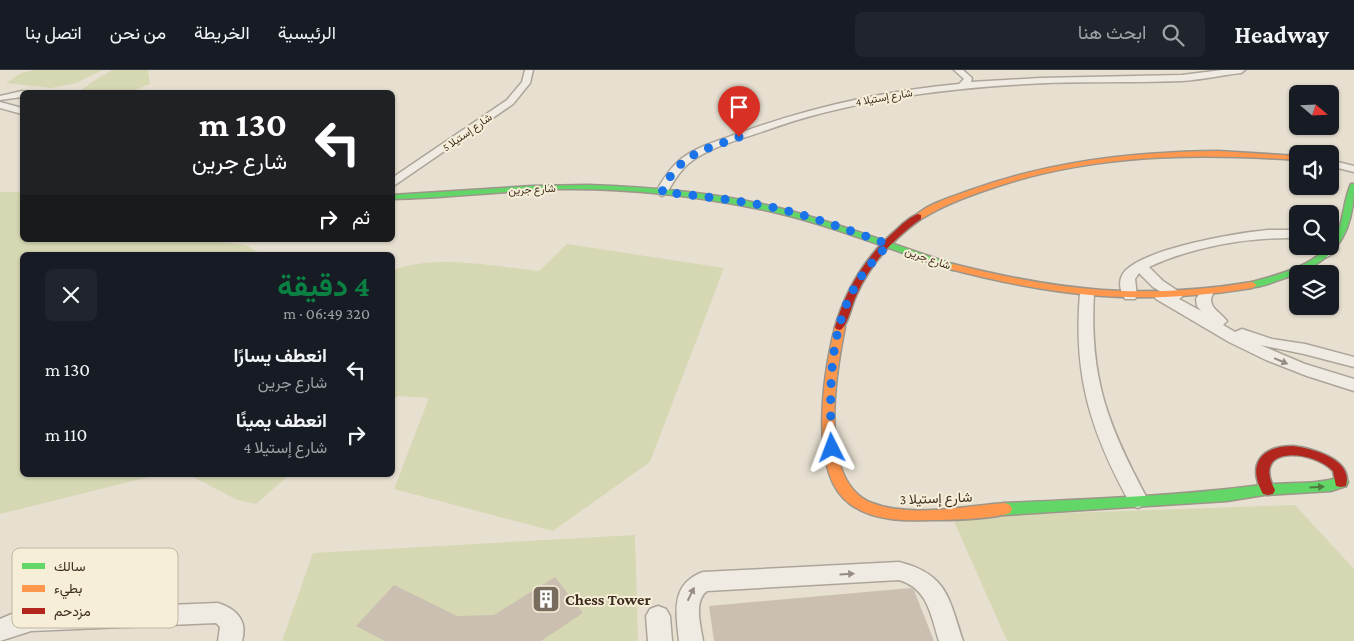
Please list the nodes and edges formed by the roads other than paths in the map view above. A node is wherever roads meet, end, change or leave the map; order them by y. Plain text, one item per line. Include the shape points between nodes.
1 (529, 70) edge
2 (958, 70) edge
3 (1241, 70) edge
4 (1034, 71) dead end
5 (1132, 78) junction
6 (961, 86) junction
7 (20, 95) edge
8 (20, 100) edge
9 (1, 101) edge
10 (20, 110) edge
11 (20, 111) edge
12 (0, 114) edge
13 (1289, 157) edge
14 (1339, 166) edge
15 (1354, 168) edge
16 (395, 182) edge
17 (1354, 186) edge
18 (662, 192) junction
19 (395, 196) edge
20 (1339, 227) edge
21 (1273, 234) junction
22 (1289, 234) edge
23 (1289, 238) edge
24 (888, 244) junction
25 (1323, 255) edge
26 (1140, 266) junction
27 (1087, 293) junction
28 (1206, 294) junction
29 (1130, 296) junction
30 (1161, 296) junction
31 (1179, 296) junction
32 (1334, 356) junction
33 (1354, 362) edge
34 (1337, 380) junction
35 (1354, 385) edge
36 (1268, 490) junction
37 (1138, 500) junction
38 (178, 614) edge
39 (658, 616) dead end
40 (12, 625) edge
41 (0, 631) edge
42 (230, 641) edge
43 (660, 641) edge
44 (691, 641) edge
45 (951, 641) edge

1 - 16 street, شارع إستيلا 5 via 526,83 510,102
2 - 6 street via 968,78
3 - 5 street via 1200,77
4 - 5 street
5 - 6 street, شارع إستيلا 4 via 1030,80
6 - 18 street, شارع إستيلا 4 via 848,103 774,124 693,155 675,168
7 - 9 street
8 - 9 street
9 - 10 street
11 - 12 street
13 - 24 street, شارع إستيلا 3 via 1161,154 1049,167 1008,177 954,199 916,219
14 - 15 street
17 - 20 street, شارع جرين
18 - 19 street, شارع جرين via 572,187
18 - 24 street, شارع جرين via 776,208
21 - 22 street
21 - 23 street
21 - 26 street via 1220,241
24 - 27 street, شارع جرين via 973,273
24 - 37 street, شارع إستيلا 3 via 851,294 835,346 830,409 832,448 836,474 851,497 880,512 913,516
25 - 28 street, شارع جرين via 1304,268 1272,280
26 - 29 street via 1127,279
26 - 31 street via 1158,284
27 - 29 street, شارع جرين
27 - 37 street via 1084,339 1094,400 1114,456
28 - 31 street, شارع جرين
28 - 32 street via 1204,306 1224,325 1238,332 1269,343
29 - 30 street, شارع جرين
30 - 31 street, شارع جرين
30 -> 34 street via 1265,354
32 - 33 street
32 - 34 street via 1328,366
34 - 35 street
36 -> 36 street, شارع إستيلا 3 via 1331,486 1342,482 1341,471 1334,463 1318,457 1278,452 1267,459 1261,472
36 - 37 street, شارع إستيلا 3 via 1227,496
38 - 42 street via 218,613 227,616 232,623
39 - 43 street
40 - 41 street
44 -> 45 street via 688,596 702,582 899,571 910,573 930,585

